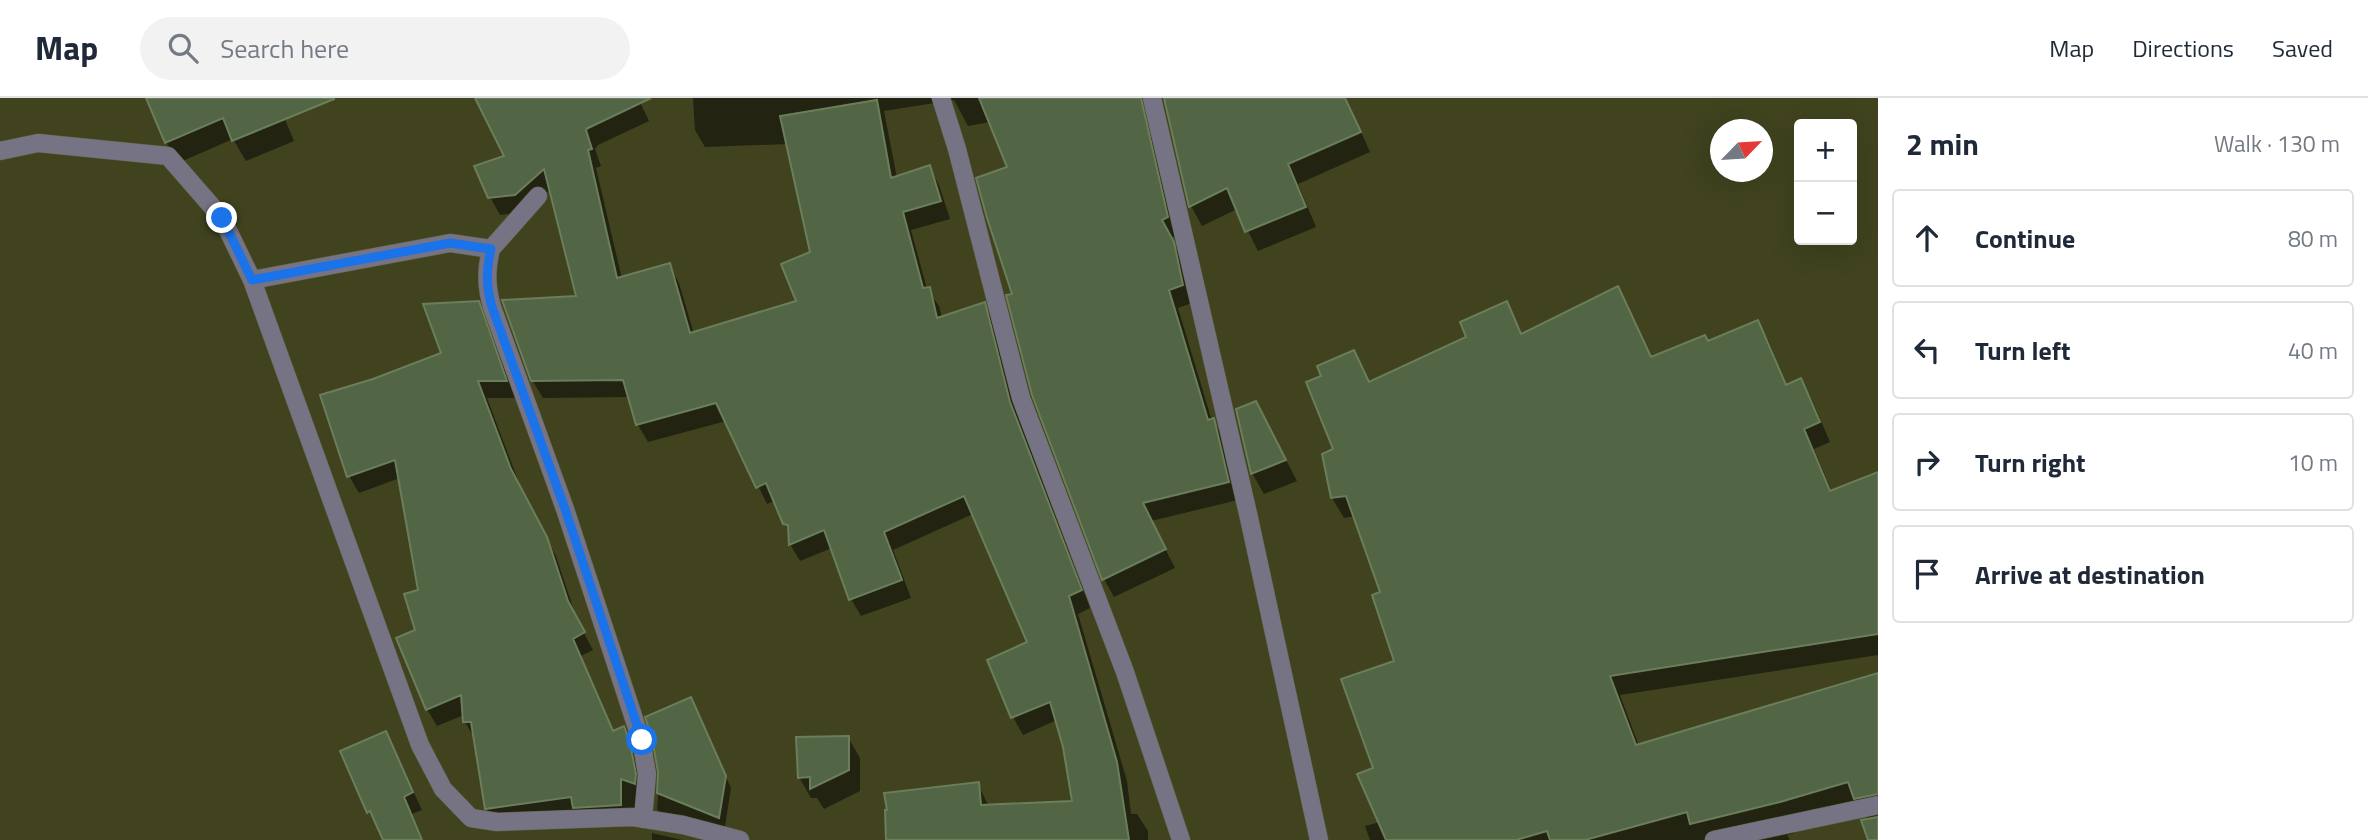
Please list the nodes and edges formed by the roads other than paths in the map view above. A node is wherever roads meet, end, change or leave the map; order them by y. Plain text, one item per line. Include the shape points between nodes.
1 (941, 98) edge
2 (1152, 98) edge
3 (0, 151) edge
4 (538, 196) dead end
5 (491, 249) junction
6 (252, 280) junction
7 (1878, 805) edge
8 (643, 819) junction
9 (740, 840) edge
10 (1181, 840) edge
11 (1319, 840) edge
12 (1714, 840) edge

1 - 10 street via 1021,398 1125,672
2 - 11 street
3 - 6 street via 38,143 168,156 222,218
4 - 5 street
5 - 6 street via 450,243
5 - 8 street via 486,287 492,307 642,740 647,774
6 - 8 street via 420,745 443,789 471,818 497,822
7 - 12 street
8 - 9 street

